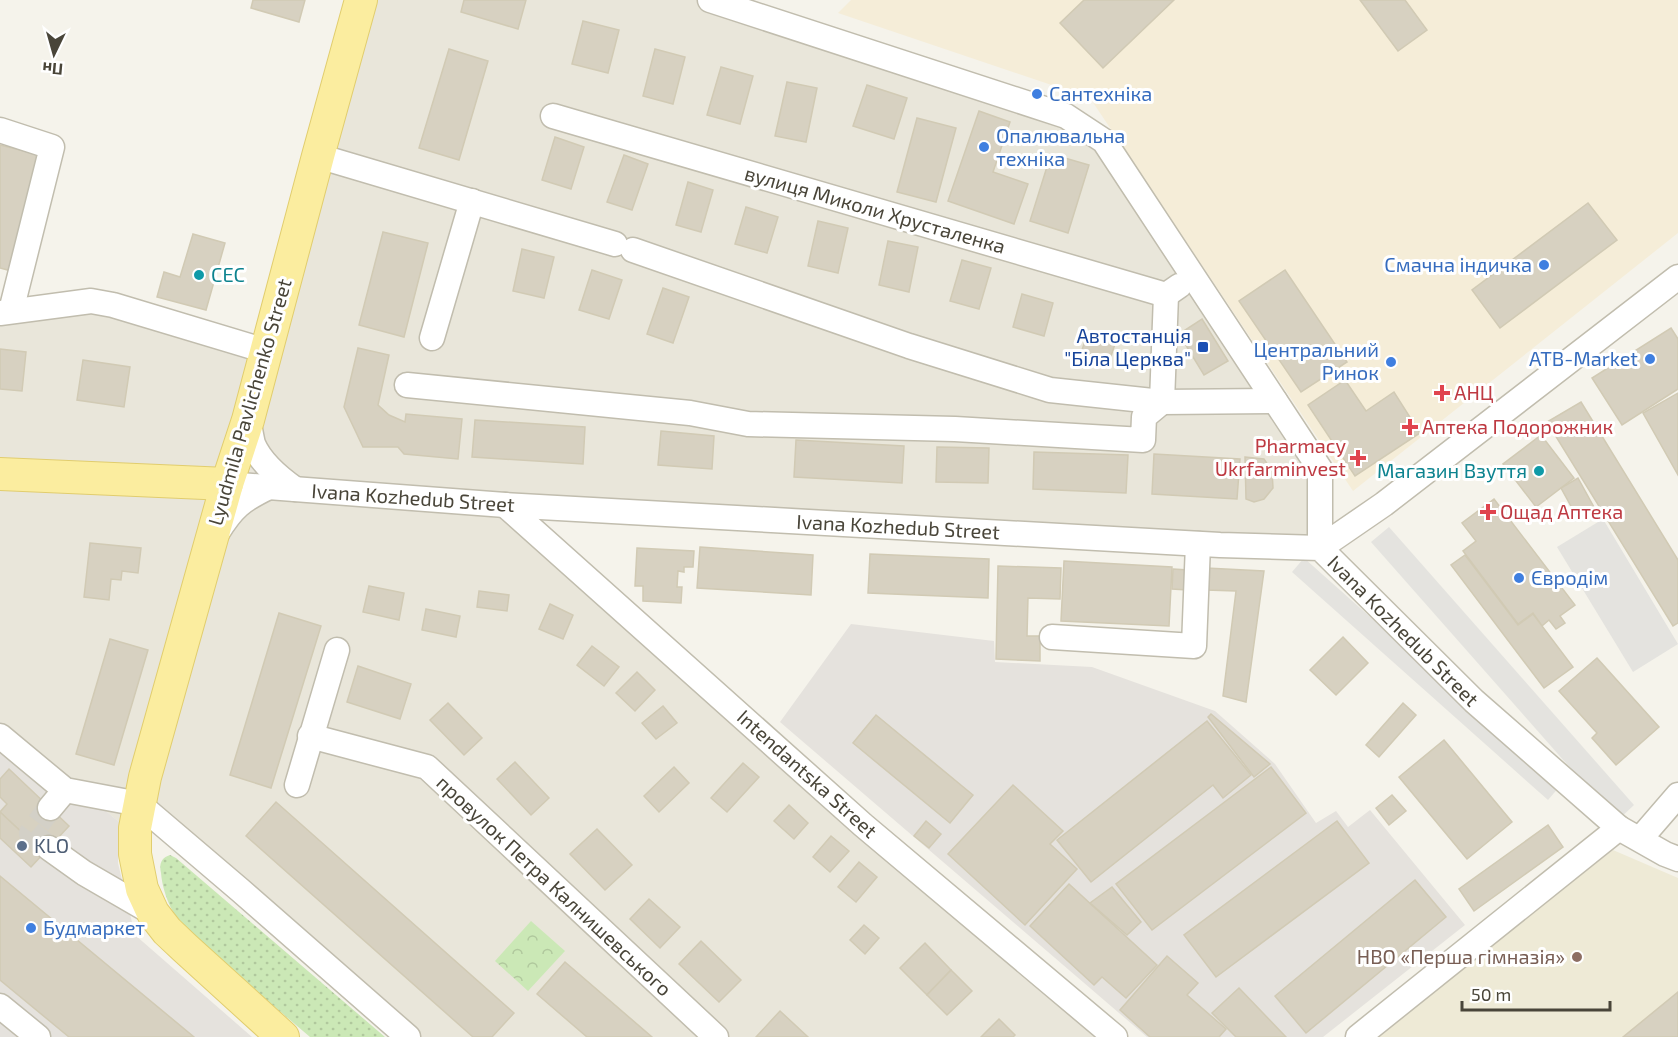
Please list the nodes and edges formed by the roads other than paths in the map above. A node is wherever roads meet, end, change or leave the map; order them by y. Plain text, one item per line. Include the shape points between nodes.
1 (361, 0) edge
2 (710, 0) edge
3 (553, 116) dead end
4 (0, 130) edge
5 (318, 156) junction
6 (472, 201) junction
7 (1193, 276) junction
8 (1678, 277) edge
9 (1166, 295) junction
10 (5, 312) edge
11 (432, 338) dead end
12 (266, 351) junction
13 (407, 385) dead end
14 (1275, 401) junction
15 (1162, 402) junction
16 (244, 433) junction
17 (0, 474) edge
18 (174, 481) junction
19 (227, 484) junction
20 (269, 487) junction
21 (295, 489) junction
22 (505, 505) junction
23 (211, 542) junction
24 (1198, 544) junction
25 (1320, 548) junction
26 (1052, 637) dead end
27 (337, 650) dead end
28 (0, 736) edge
29 (310, 736) junction
30 (297, 785) dead end
31 (1678, 795) edge
32 (139, 804) junction
33 (1619, 828) junction
34 (1640, 839) junction
35 (49, 848) tunnel mouth
36 (1678, 859) edge
37 (153, 913) junction
38 (0, 1006) edge
39 (38, 1037) edge
40 (283, 1037) edge
41 (408, 1037) edge
42 (716, 1037) edge
43 (1115, 1037) edge
44 (1359, 1037) edge

1 - 5 main road, Lyudmila Pavlichenko Street
2 - 7 street via 1066,116 1104,141
3 - 9 street, вулиця Миколи Хрусталенка
4 - 10 street via 52,147
5 - 6 street
5 - 12 main road, Lyudmila Pavlichenko Street
6 - 11 street
6 - 15 street via 624,247 909,346 1050,390
7 - 9 street
7 - 14 street
8 - 25 street via 1384,504
9 - 15 street
10 - 12 street via 91,301
12 - 16 main road, Lyudmila Pavlichenko Street
13 - 15 street via 690,413 748,424 955,429 1143,440 1144,417
14 - 15 street
14 - 25 street via 1320,469
16 - 18 main road via 221,463
16 - 19 main road, Lyudmila Pavlichenko Street
16 - 21 street via 263,461
17 - 18 main road, Ivana Kozhedub Street
18 - 19 main road, Ivana Kozhedub Street
18 - 23 main road via 194,492 206,510
19 - 20 street, Ivana Kozhedub Street
19 - 23 main road, Lyudmila Pavlichenko Street
20 - 21 street, Ivana Kozhedub Street
20 - 23 street via 245,499 229,513
21 - 22 street, Ivana Kozhedub Street
22 - 24 street, Ivana Kozhedub Street
22 - 43 street, Intendantska Street via 863,825
23 - 32 main road, Lyudmila Pavlichenko Street
24 - 25 street, Ivana Kozhedub Street
24 - 26 street via 1194,645
25 - 33 street, Ivana Kozhedub Street via 1474,701
27 - 29 street
28 - 32 street via 57,799
29 - 30 street
29 - 42 street, провулок Петра Калнишевського via 427,767
31 - 34 street
32 - 37 main road, Lyudmila Pavlichenko Street via 135,854 142,889
32 - 41 street
33 - 34 street, Ivana Kozhedub Street
33 - 44 street
34 - 36 street, Ivana Kozhedub Street
35 - 37 street
37 - 40 main road, Lyudmila Pavlichenko Street via 167,931
38 - 39 street

